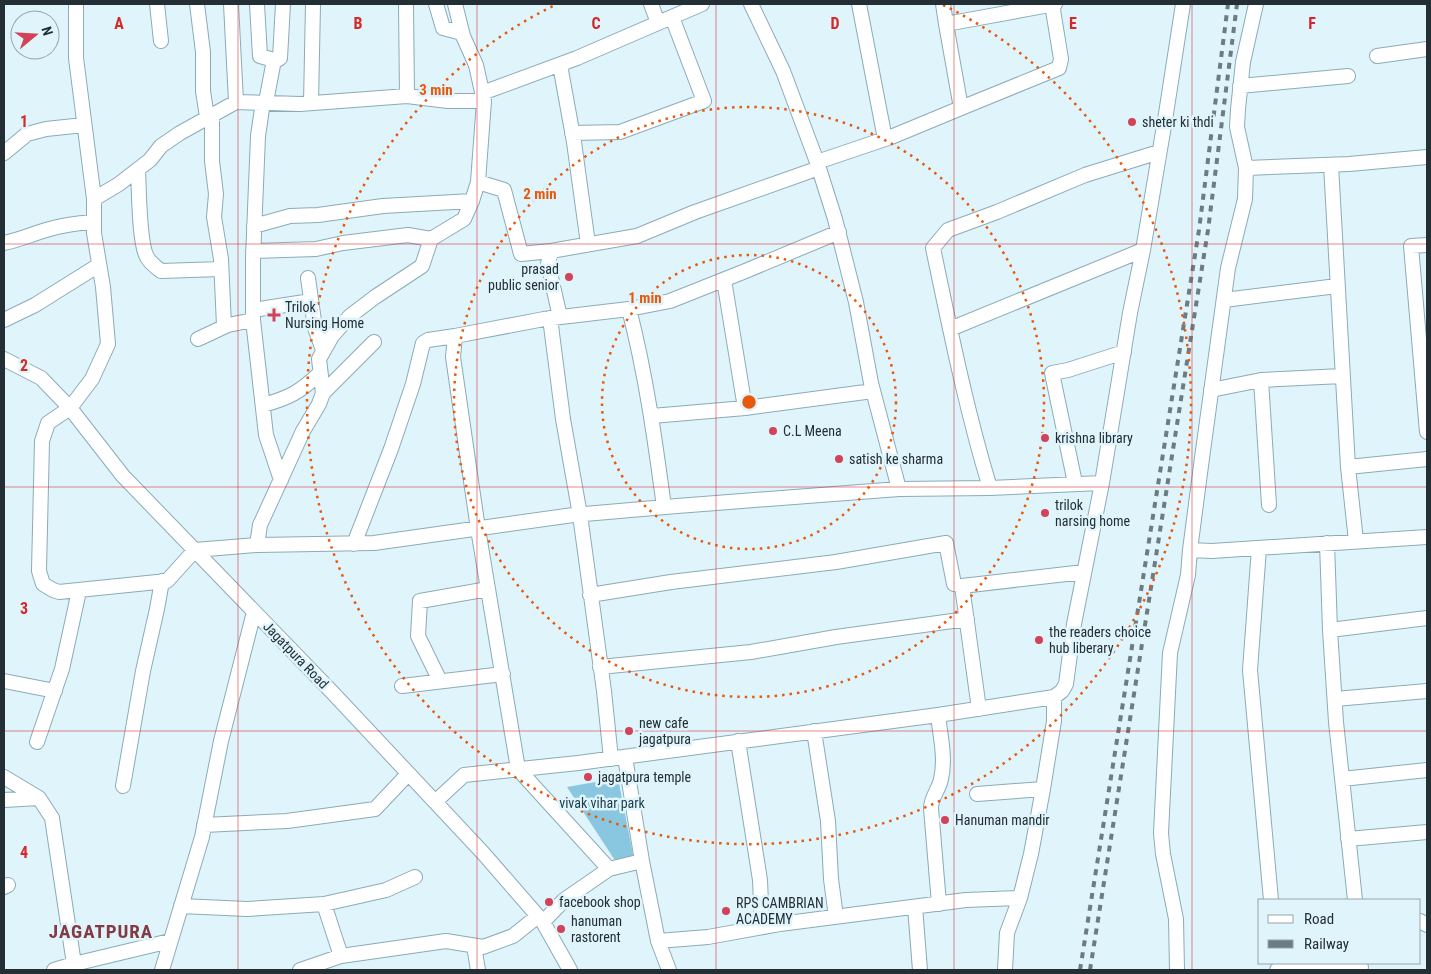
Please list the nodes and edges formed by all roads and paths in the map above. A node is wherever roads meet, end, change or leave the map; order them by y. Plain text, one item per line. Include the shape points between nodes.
1 (76, 4) edge
2 (157, 4) edge
3 (198, 4) edge
4 (230, 4) edge
5 (258, 4) edge
6 (283, 4) edge
7 (314, 4) edge
8 (406, 4) edge
9 (436, 4) edge
10 (455, 4) edge
11 (651, 4) edge
12 (702, 4) edge
13 (750, 4) edge
14 (859, 4) edge
15 (943, 4) edge
16 (1054, 4) edge
17 (1183, 4) edge
18 (1256, 4) edge
19 (672, 17) junction
20 (658, 23) junction
21 (946, 24) junction
22 (462, 33) junction
23 (161, 41) dead end
24 (1427, 49) edge
25 (1377, 56) dead end
26 (274, 60) junction
27 (560, 65) junction
28 (1348, 76) dead end
29 (1240, 86) junction
30 (407, 96) junction
31 (483, 97) junction
32 (236, 102) junction
33 (264, 102) junction
34 (311, 103) junction
35 (961, 108) junction
36 (210, 115) junction
37 (84, 125) junction
38 (572, 133) junction
39 (885, 139) junction
40 (1159, 152) junction
41 (4, 154) edge
42 (1427, 157) edge
43 (818, 165) junction
44 (1331, 165) junction
45 (1246, 168) junction
46 (138, 170) junction
47 (478, 182) junction
48 (94, 198) junction
49 (472, 201) junction
50 (94, 222) junction
51 (254, 226) junction
52 (838, 232) junction
53 (431, 239) junction
54 (4, 243) edge
55 (588, 244) junction
56 (1427, 245) edge
57 (551, 250) junction
58 (1143, 250) junction
59 (253, 251) junction
60 (99, 265) junction
61 (221, 269) junction
62 (308, 278) dead end
63 (724, 280) junction
64 (1337, 286) junction
65 (1224, 300) junction
66 (311, 301) junction
67 (630, 309) junction
68 (253, 315) junction
69 (555, 317) junction
70 (4, 320) edge
71 (224, 326) junction
72 (950, 329) junction
73 (455, 336) junction
74 (198, 339) dead end
75 (374, 342) dead end
76 (324, 350) junction
77 (1124, 352) junction
78 (4, 359) edge
79 (320, 373) junction
80 (1342, 376) junction
81 (1261, 380) junction
82 (873, 390) junction
83 (1212, 390) junction
84 (323, 393) junction
85 (262, 406) junction
86 (70, 408) junction
87 (745, 408) junction
88 (652, 416) junction
89 (1427, 432) edge
90 (1427, 459) edge
91 (1348, 468) junction
92 (281, 480) junction
93 (1075, 483) junction
94 (1102, 483) junction
95 (990, 488) junction
96 (899, 489) junction
97 (1270, 505) dead end
98 (664, 507) junction
99 (580, 515) junction
100 (478, 529) junction
101 (1427, 537) edge
102 (1356, 541) junction
103 (1327, 543) junction
104 (354, 544) junction
105 (257, 545) junction
106 (1259, 548) junction
107 (195, 550) junction
108 (1190, 550) junction
109 (1084, 572) junction
110 (162, 581) junction
111 (962, 586) junction
112 (488, 589) junction
113 (79, 591) junction
114 (590, 595) junction
115 (254, 612) junction
116 (1427, 618) edge
117 (967, 619) junction
118 (1330, 630) junction
119 (600, 667) junction
120 (503, 674) junction
121 (4, 681) edge
122 (440, 681) junction
123 (402, 686) dead end
124 (55, 691) junction
125 (1427, 691) edge
126 (1054, 697) junction
127 (1335, 699) junction
128 (979, 708) junction
129 (938, 714) junction
130 (814, 731) junction
131 (738, 741) junction
132 (37, 742) dead end
133 (625, 756) junction
134 (611, 758) junction
135 (518, 769) junction
136 (1427, 770) edge
137 (408, 774) junction
138 (4, 777) edge
139 (1342, 779) junction
140 (123, 786) dead end
141 (1043, 789) junction
142 (977, 794) dead end
143 (39, 798) junction
144 (4, 800) edge
145 (435, 802) junction
146 (204, 825) junction
147 (1427, 832) edge
148 (1348, 839) junction
149 (642, 861) junction
150 (609, 869) junction
151 (415, 876) dead end
152 (1020, 898) junction
153 (1271, 899) edge
154 (1355, 899) edge
155 (324, 904) junction
156 (939, 904) junction
157 (181, 906) junction
158 (915, 907) junction
159 (836, 917) junction
160 (541, 919) junction
161 (762, 927) junction
162 (170, 941) junction
163 (658, 941) junction
164 (474, 946) junction
165 (341, 956) junction
166 (74, 964) junction
167 (1361, 967) edge
168 (54, 970) edge
169 (162, 970) edge
170 (300, 970) edge
171 (478, 970) edge
172 (570, 970) edge
173 (670, 970) edge
174 (920, 970) edge
175 (1005, 970) edge
176 (1177, 970) edge
177 (1277, 970) edge

1 - 37 street via 76,58
2 - 23 street
3 - 36 street via 204,52 203,91
4 - 32 street
5 - 26 street via 259,53 262,58
6 - 26 street via 280,58
7 - 34 street
8 - 30 street
9 - 22 street via 443,28
10 - 22 street
11 - 20 street
12 - 19 street
13 - 43 street via 782,71
14 - 39 street
15 - 21 street
16 - 21 street
16 - 35 street via 1062,59 1059,68
17 - 40 street
18 - 29 street
19 - 20 street
19 - 38 street via 704,101 620,132
20 - 27 street
21 - 35 street
22 - 31 street via 476,65
24 - 25 street
26 - 33 street
27 - 31 street
27 - 38 street
28 - 29 street
29 - 45 street via 1237,127
30 - 31 street via 448,101
30 - 34 street
31 - 47 street
32 - 33 street
32 - 36 street
33 - 34 street
33 - 51 street via 258,136
35 - 39 street
36 - 46 street via 161,146
36 - 61 street via 216,194 214,217
37 - 41 street via 27,134
37 - 48 street
38 - 55 street
39 - 43 street
40 - 58 street
40 - 72 street via 1085,175 948,230 933,248
42 - 44 street
43 - 52 street
43 - 55 street via 637,236
44 - 45 street
44 - 64 street
45 - 65 street via 1245,199 1228,268
46 - 48 street
46 - 61 street via 142,236 146,256 152,264 161,272
47 - 49 street
47 - 57 street via 504,190 521,254
48 - 50 street
49 - 51 street via 290,216
49 - 53 street via 464,219
50 - 54 street via 45,230
50 - 60 street
51 - 59 street
52 - 63 street
52 - 82 street
53 - 59 street via 408,235 316,249
53 - 76 street via 422,266 350,316
55 - 57 street
56 - 89 street via 1412,246
57 - 69 street via 548,264
58 - 72 street
58 - 77 street
59 - 68 street
60 - 70 street
60 - 86 street via 108,344 92,379
61 - 71 street
62 - 66 street
63 - 67 street via 670,300
63 - 87 street
64 - 65 street
64 - 80 street
65 - 83 street
66 - 68 street
66 - 76 street via 315,328
67 - 69 street
67 - 88 street
68 - 71 street
68 - 85 street
69 - 73 street
69 - 99 street via 563,419
71 - 74 street
72 - 95 street
73 - 100 street via 453,357
73 - 104 street via 423,343 391,449
75 - 84 street
76 - 79 street via 319,359
77 - 93 street via 1051,374
77 - 94 street
78 - 86 street, Jagatpura Road via 42,378
79 - 84 street
79 - 85 street via 288,398
80 - 81 street
80 - 91 street
81 - 83 street
81 - 97 street
82 - 87 street
82 - 96 street
83 - 108 street
84 - 92 street
85 - 92 street via 266,435
86 - 107 street, Jagatpura Road via 123,476
86 - 113 street via 48,423 42,441 39,571 43,584 53,590
87 - 88 street
88 - 98 street
90 - 91 street
91 - 102 street
92 - 105 street via 260,525
93 - 94 street
93 - 95 street
94 - 109 street
95 - 96 street
96 - 98 street
98 - 99 street
99 - 100 street
99 - 114 street
100 - 104 street
100 - 112 street
101 - 102 street
102 - 103 street
103 - 106 street
103 - 118 street
104 - 105 street
105 - 107 street
106 - 108 street
106 - 153 street via 1250,670
107 - 110 street via 167,581
107 - 115 street, Jagatpura Road
108 - 176 street via 1186,589 1170,653 1161,833 1176,919
109 - 111 street
109 - 126 street via 1066,684
110 - 113 street
110 - 140 street
111 - 114 street via 954,584 946,543 836,562
111 - 117 street
112 - 120 street
112 - 122 street via 420,601 418,636
113 - 124 street
114 - 119 street
115 - 137 street, Jagatpura Road
115 - 146 street via 221,741
116 - 118 street
117 - 119 street via 751,652
117 - 128 street
118 - 127 street
119 - 134 street
120 - 122 street
120 - 135 street
121 - 124 street
122 - 123 street
124 - 132 street
125 - 127 street
126 - 128 street
126 - 141 street via 1054,721
127 - 139 street
128 - 129 street
129 - 130 street
129 - 156 street via 943,764 931,808
130 - 131 street
130 - 159 street via 828,821
131 - 133 street
131 - 161 street via 760,880
133 - 134 street
133 - 149 street
134 - 135 street
135 - 145 street via 464,775
135 - 150 street
136 - 139 street
137 - 145 street, Jagatpura Road
137 - 146 street via 375,808 287,820
138 - 143 street
139 - 148 street
141 - 142 street
141 - 152 street
143 - 144 street
143 - 166 street via 52,818
145 - 160 street, Jagatpura Road
146 - 157 street
147 - 148 street
148 - 154 street
149 - 150 street
149 - 163 street
150 - 160 street
151 - 155 street via 386,890
152 - 156 street
152 - 175 street via 1007,933
155 - 157 street via 247,909
155 - 165 street
156 - 158 street
157 - 162 street
158 - 159 street
158 - 174 street
159 - 161 street
160 - 164 street via 513,936 483,947
160 - 172 street, Jagatpura Road
161 - 163 street via 708,937
162 - 166 street
162 - 169 street
163 - 173 street
164 - 165 street via 446,941
164 - 171 street
165 - 170 street
166 - 168 street
167 - 177 street

